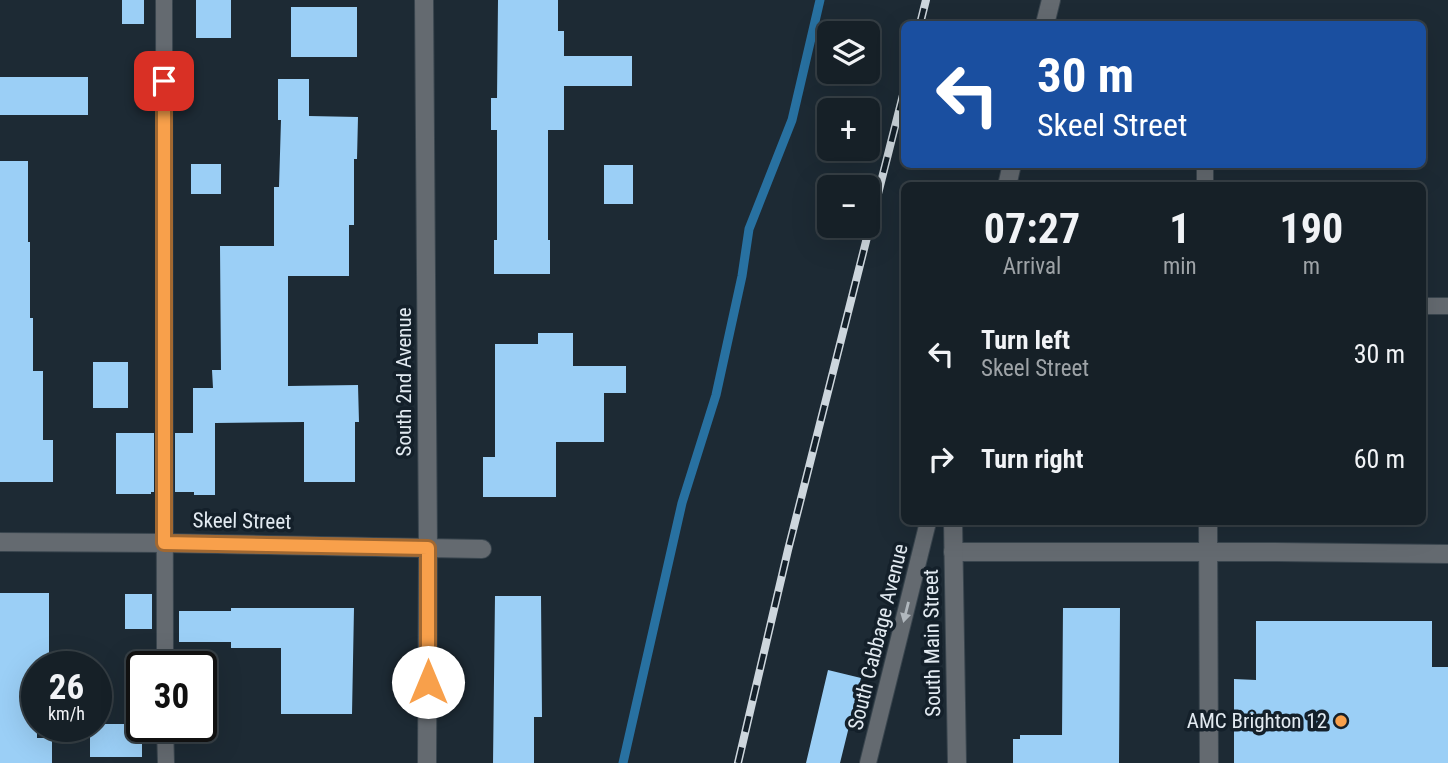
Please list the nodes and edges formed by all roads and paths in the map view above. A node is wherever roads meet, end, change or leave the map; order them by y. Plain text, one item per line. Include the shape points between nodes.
1 (164, 0) edge
2 (424, 0) edge
3 (1051, 0) edge
4 (1046, 21) edge
5 (1426, 306) edge
6 (1448, 306) edge
7 (927, 525) edge
8 (953, 525) edge
9 (1208, 525) edge
10 (0, 542) edge
11 (164, 543) junction
12 (428, 548) junction
13 (482, 549) dead end
14 (953, 552) junction
15 (1208, 553) junction
16 (1448, 554) edge
17 (165, 651) edge
18 (165, 742) edge
19 (166, 763) edge
20 (427, 763) edge
21 (868, 763) edge
22 (957, 763) edge
23 (1209, 763) edge

1 - 11 lane
2 - 12 street, South 2nd Avenue
3 - 4 street
5 - 6 lane
7 -> 21 lane, South Cabbage Avenue
8 - 14 street, South Main Street
9 - 15 street
10 - 11 street, Skeel Street
11 - 12 street, Skeel Street
11 - 17 lane
12 - 13 street, Skeel Street
12 - 20 street, South 2nd Avenue
14 - 15 street
14 - 22 street, South Main Street
15 - 16 street
15 - 23 street
18 - 19 lane

